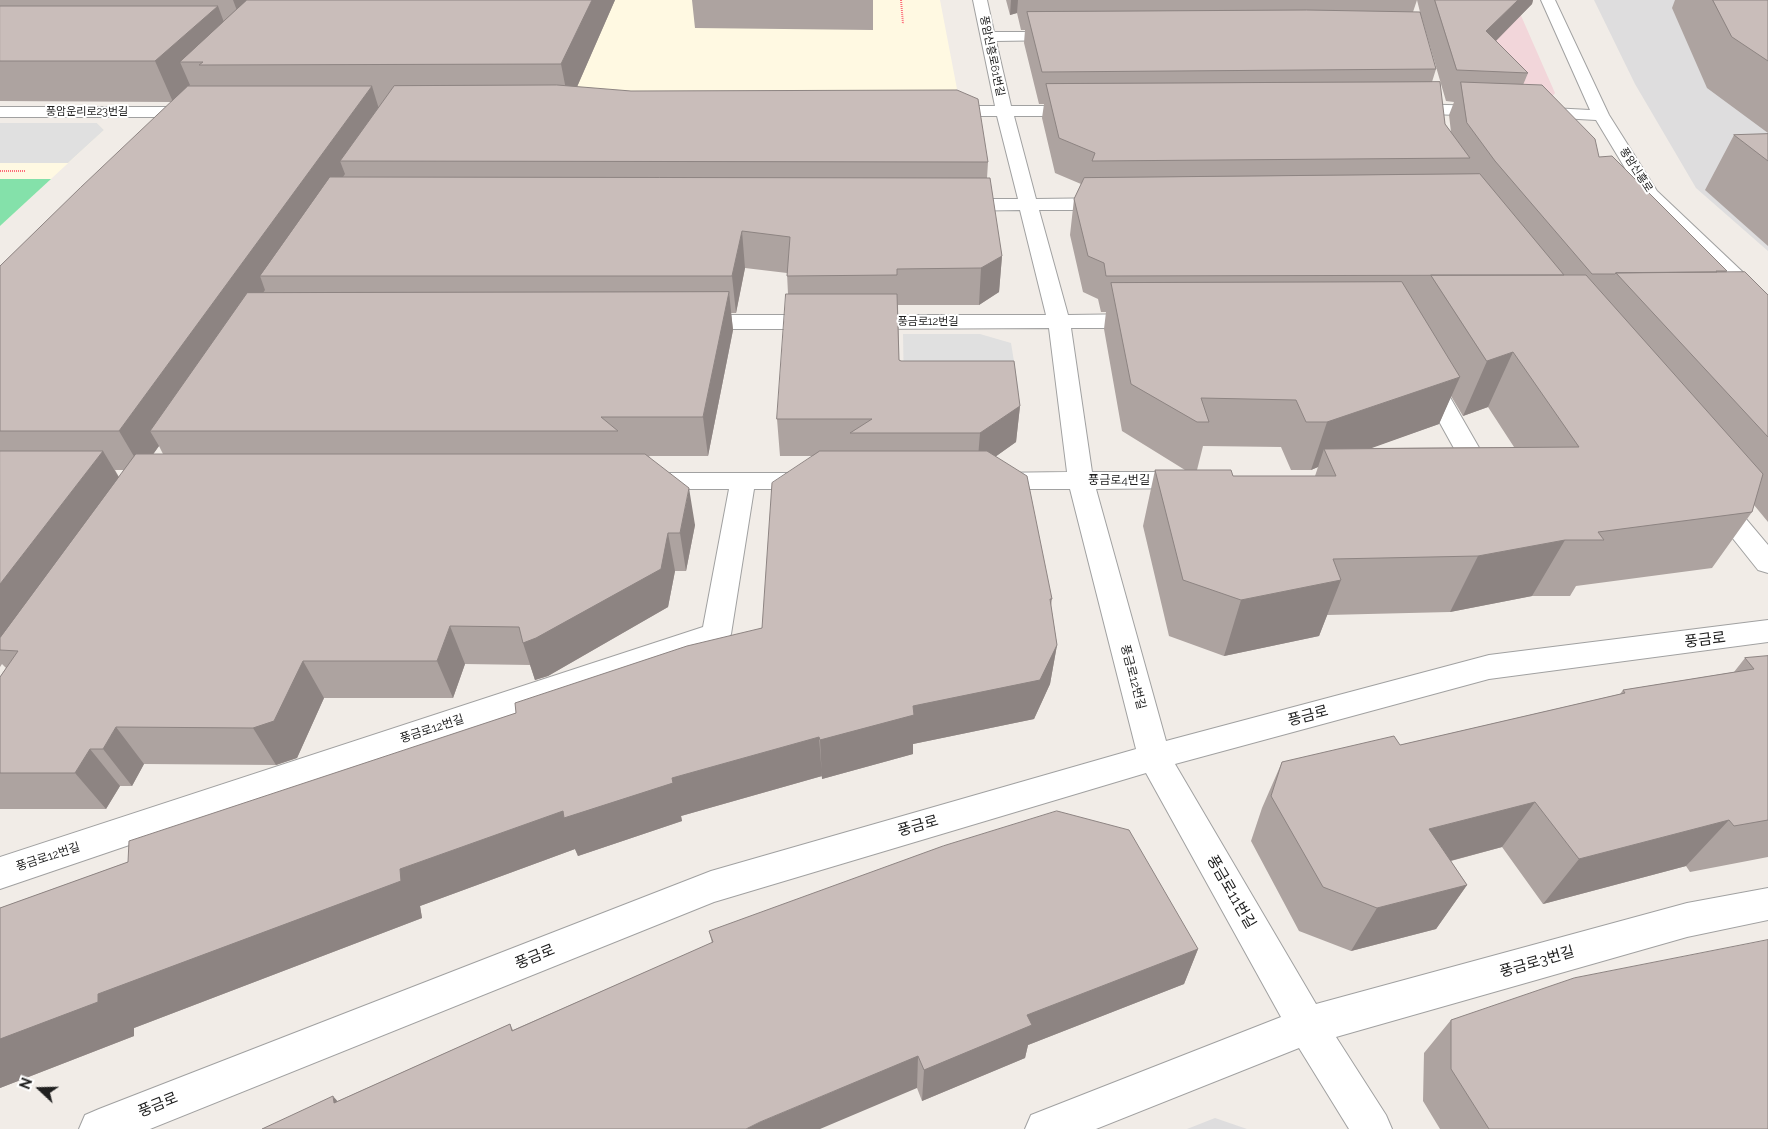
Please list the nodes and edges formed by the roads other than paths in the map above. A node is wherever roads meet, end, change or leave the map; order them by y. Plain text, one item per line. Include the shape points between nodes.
1 (980, 0) edge
2 (1548, 0) edge
3 (1076, 36) edge
4 (988, 37) junction
5 (194, 94) edge
6 (1435, 100) junction
7 (1388, 109) edge
8 (1004, 111) junction
9 (1092, 111) edge
10 (0, 112) edge
11 (174, 112) junction
12 (212, 112) edge
13 (925, 112) edge
14 (1601, 115) junction
15 (161, 126) edge
16 (1441, 133) edge
17 (1126, 204) edge
18 (938, 205) edge
19 (1027, 205) junction
20 (1768, 308) edge
21 (1168, 321) edge
22 (673, 322) edge
23 (1059, 322) junction
24 (1418, 362) edge
25 (1455, 479) edge
26 (1209, 480) edge
27 (614, 481) edge
28 (742, 481) junction
29 (832, 481) edge
30 (972, 481) edge
31 (1081, 481) junction
32 (1705, 487) edge
33 (1768, 563) edge
34 (1768, 632) edge
35 (1154, 757) junction
36 (0, 873) edge
37 (1768, 904) edge
38 (1307, 1026) junction
39 (99, 1129) edge
40 (1045, 1129) edge
41 (1372, 1129) edge

1 - 4 street, 풍암신흥로61번길
2 - 14 street, 풍암신흥로
3 - 4 street
4 - 8 street, 풍암신흥로61번길
5 - 11 street
6 - 7 street
6 - 14 street via 1510,112
6 - 16 street
8 - 9 street
8 - 13 street
8 - 19 street, 풍금로12번길
10 - 11 street, 풍암운리로23번길
11 - 12 street, 풍암운리로23번길
11 - 15 street
14 - 20 street, 풍암신흥로 via 1650,194
17 - 19 street
18 - 19 street
19 - 23 street, 풍금로12번길
21 - 23 street
22 - 23 street, 풍금로12번길
23 - 31 street, 풍금로12번길
24 - 25 street via 1485,479
26 - 31 street, 풍금로4번길
27 - 28 street
28 - 29 street
28 - 36 street, 풍금로12번길 via 716,634
30 - 31 street
31 - 35 street, 풍금로12번길
32 - 33 street
34 - 35 street, 풍금로 via 1489,667
35 - 38 street, 풍금로11번길
35 - 39 street, 풍금로 via 710,887
37 - 38 street, 풍금로3번길 via 1687,920
38 - 40 street
38 - 41 street, 풍금로11번길

